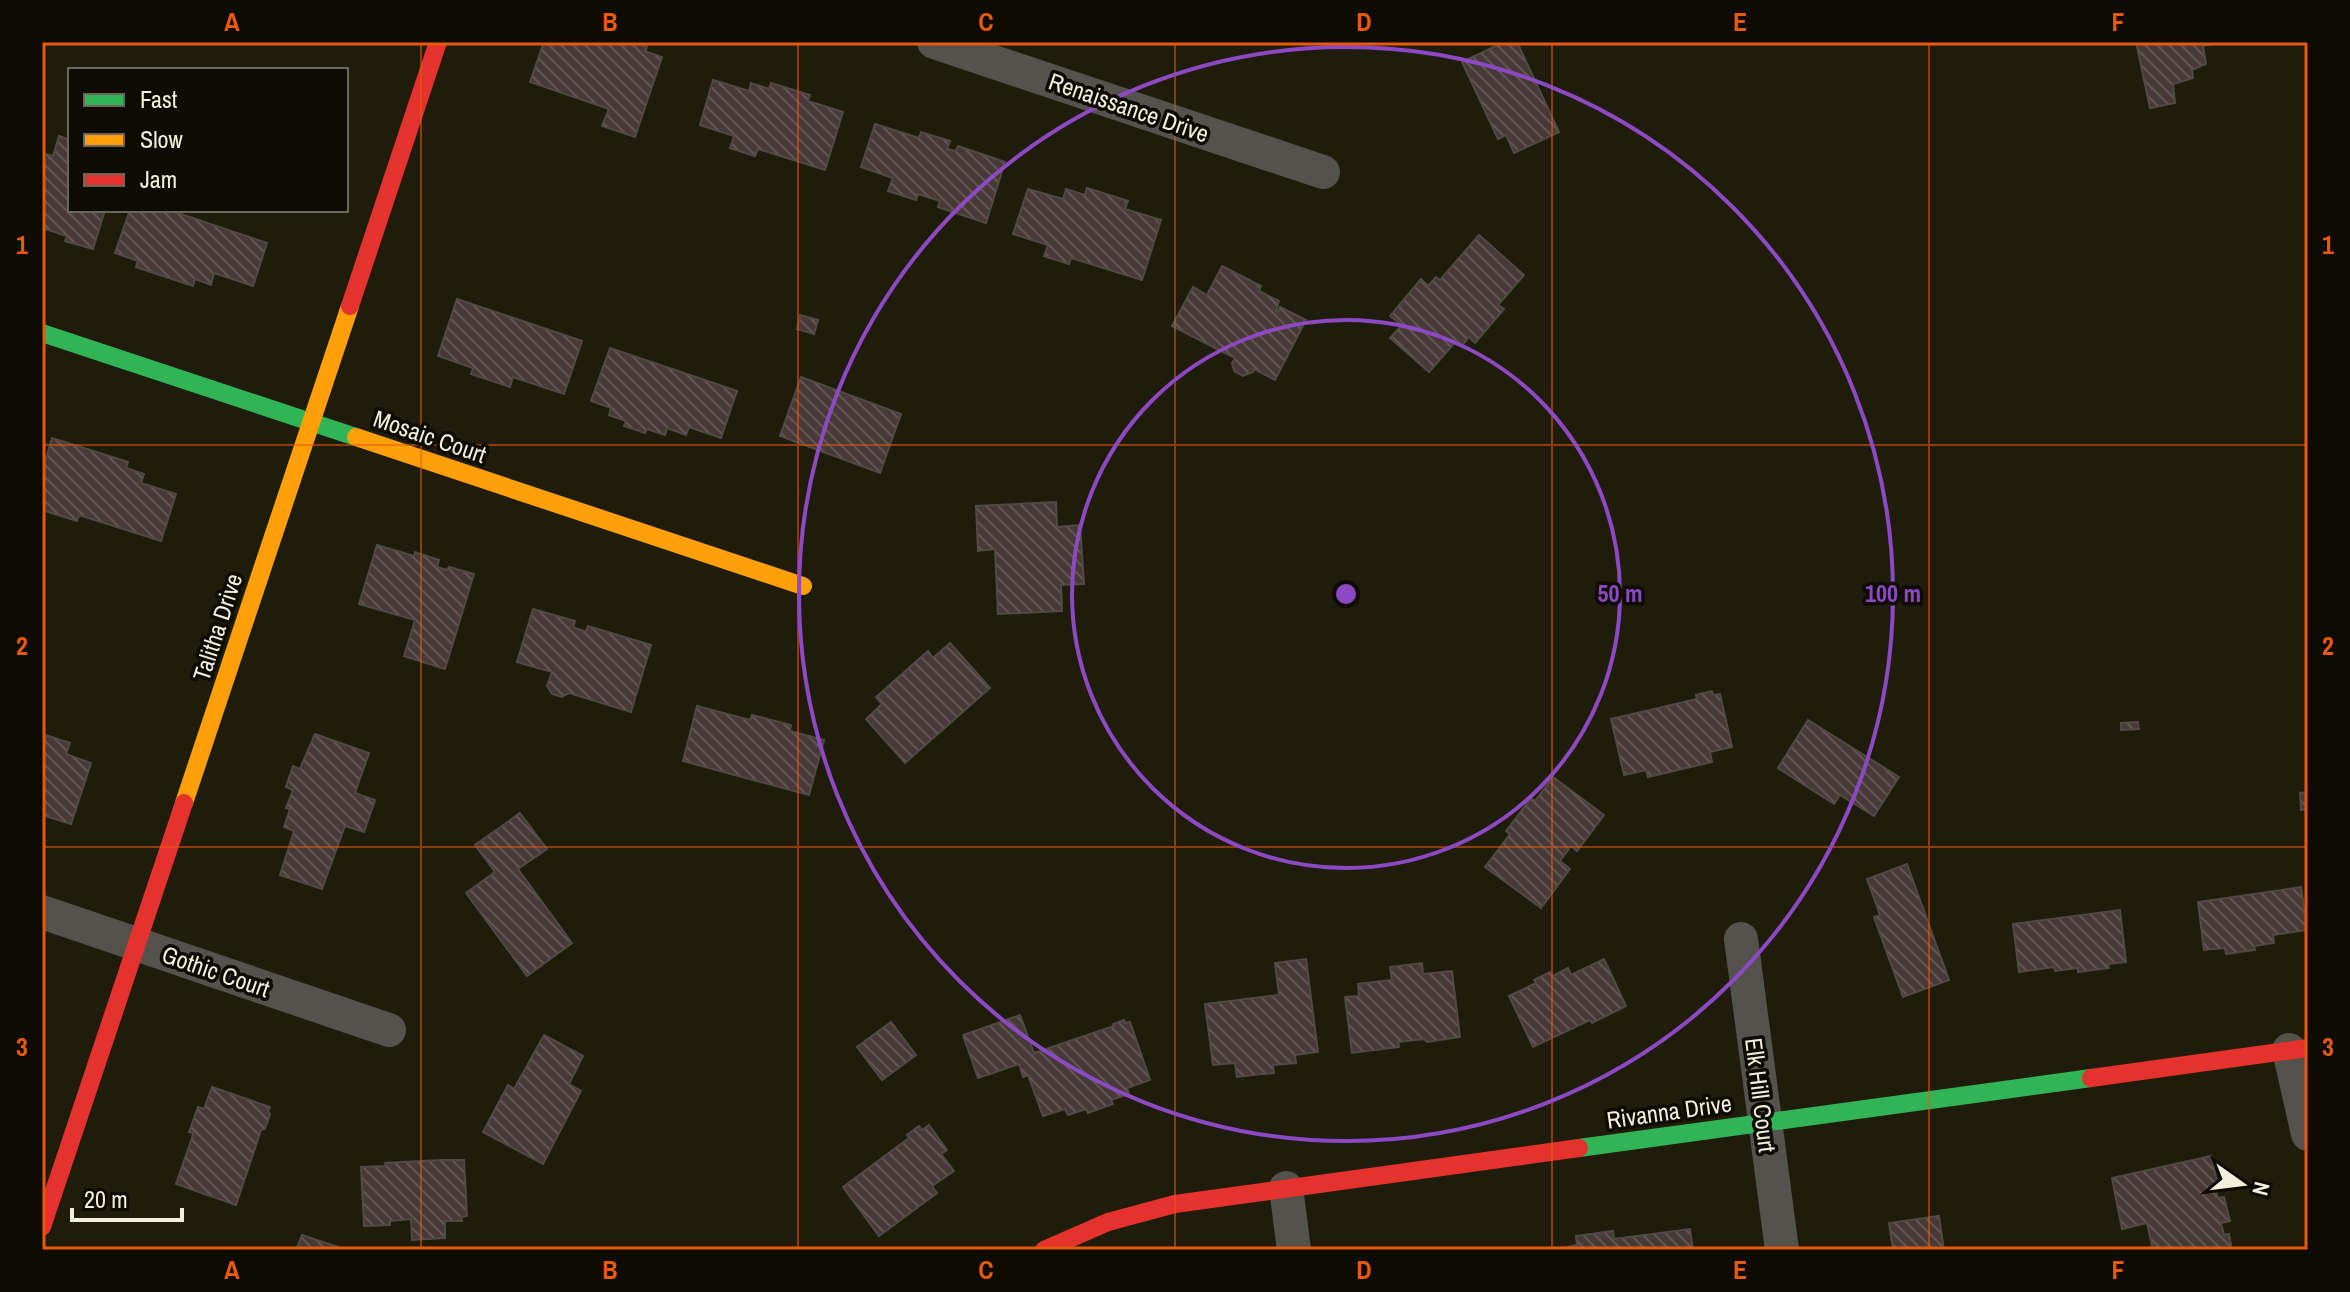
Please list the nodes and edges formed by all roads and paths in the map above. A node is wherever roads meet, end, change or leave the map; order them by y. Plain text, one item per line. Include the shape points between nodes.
1 (438, 42) edge
2 (934, 42) edge
3 (1323, 172) dead end
4 (42, 333) edge
5 (311, 421) junction
6 (803, 586) dead end
7 (42, 912) edge
8 (1741, 939) dead end
9 (137, 944) junction
10 (389, 1030) dead end
11 (2298, 1049) edge
12 (1764, 1122) junction
13 (2308, 1134) edge
14 (1286, 1188) junction
15 (42, 1227) edge
16 (1044, 1250) edge
17 (1294, 1250) edge
18 (1782, 1250) edge

1 - 5 street, Talitha Drive
2 - 3 street, Renaissance Drive
4 - 5 street, Mosaic Court
5 - 6 street, Mosaic Court
5 - 9 street, Talitha Drive
7 - 9 street, Gothic Court
8 - 12 street, Elk Hill Court
9 - 10 street, Gothic Court
9 - 15 street, Talitha Drive
11 - 12 street, Rivanna Drive
11 - 13 street
12 - 14 street, Rivanna Drive
12 - 18 street, Elk Hill Court
14 - 16 street, Rivanna Drive via 1175,1204 1108,1222
14 - 17 street

